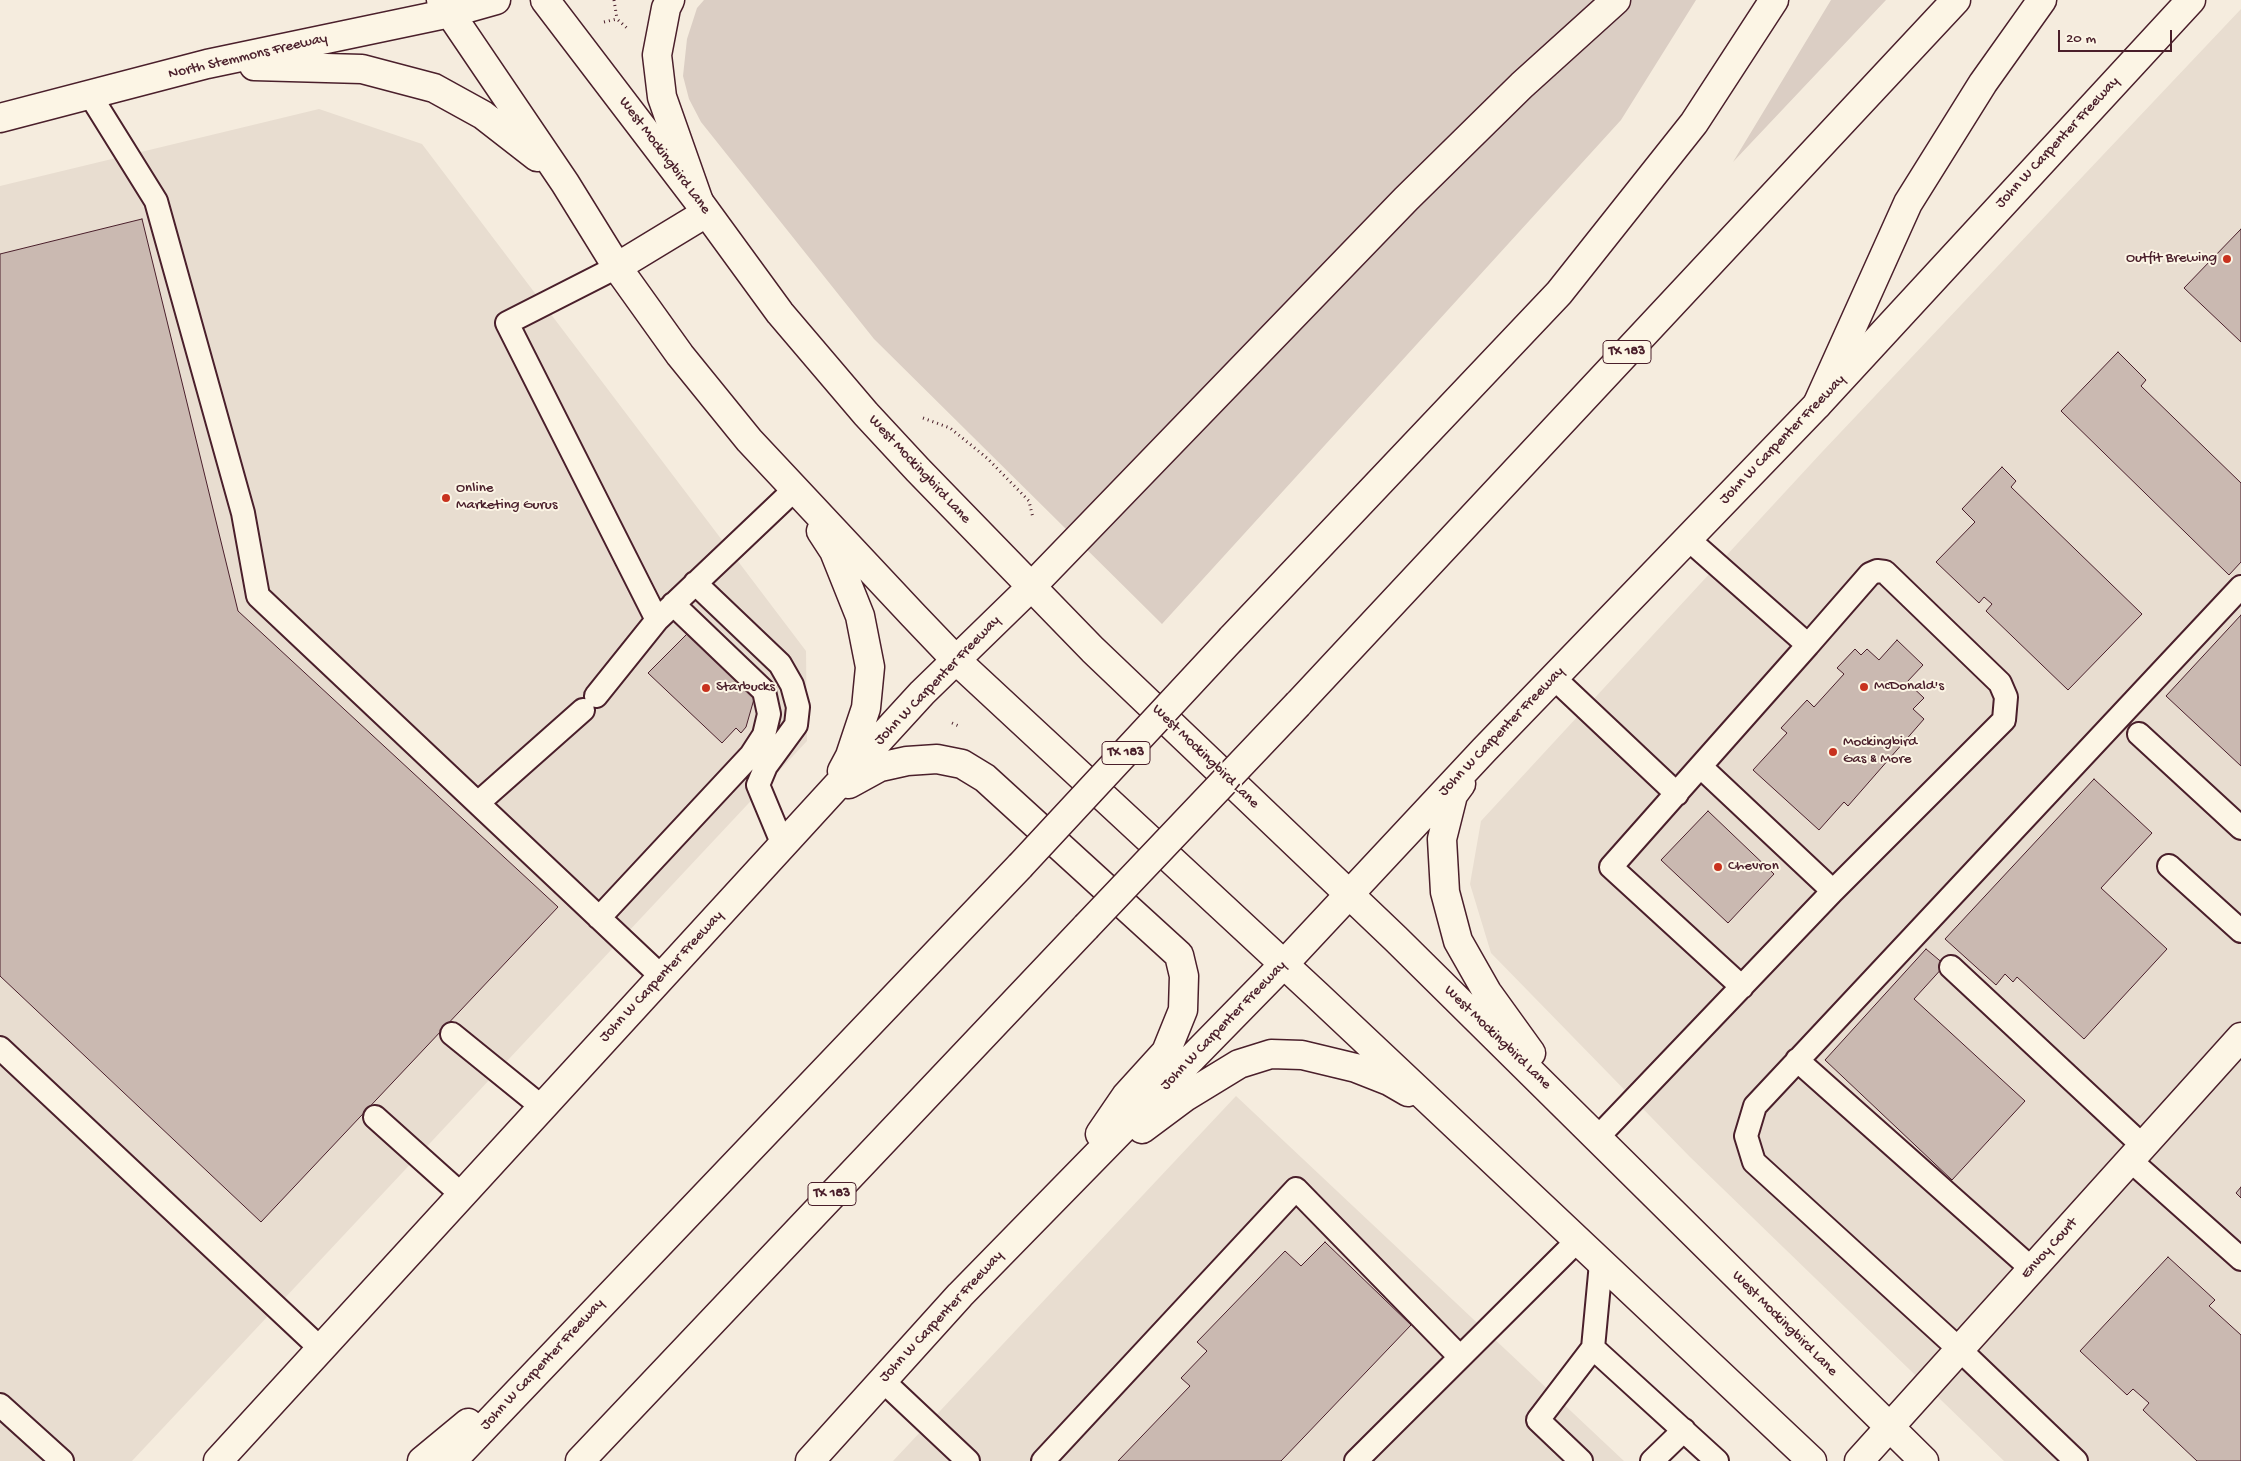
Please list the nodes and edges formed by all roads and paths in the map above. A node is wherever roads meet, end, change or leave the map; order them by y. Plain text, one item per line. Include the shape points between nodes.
1 (496, 0) edge
2 (545, 0) edge
3 (614, 0) edge
4 (670, 0) edge
5 (1616, 0) edge
6 (1774, 0) edge
7 (1956, 0) edge
8 (2042, 0) edge
9 (2191, 0) edge
10 (445, 6) edge
11 (617, 19) junction
12 (604, 22) dead end
13 (631, 32) dead end
14 (207, 64) junction
15 (90, 95) junction
16 (0, 118) edge
17 (565, 183) junction
18 (702, 207) junction
19 (617, 267) junction
20 (1817, 405) junction
21 (923, 418) dead end
22 (796, 489) junction
23 (1033, 518) dead end
24 (1688, 539) junction
25 (695, 583) junction
26 (1030, 587) junction
27 (2241, 587) edge
28 (673, 604) junction
29 (656, 620) junction
30 (1808, 645) junction
31 (956, 660) junction
32 (1554, 678) junction
33 (2139, 734) dead end
34 (1484, 750) junction
35 (1701, 767) junction
36 (1677, 794) junction
37 (825, 800) junction
38 (478, 803) junction
39 (2241, 828) edge
40 (783, 845) junction
41 (2169, 866) dead end
42 (1833, 891) junction
43 (1350, 894) junction
44 (599, 918) junction
45 (2241, 931) edge
46 (1284, 964) junction
47 (1952, 967) dead end
48 (662, 978) junction
49 (1742, 987) junction
50 (452, 1034) dead end
51 (2241, 1037) edge
52 (0, 1048) edge
53 (1798, 1060) junction
54 (542, 1107) junction
55 (1441, 1112) junction
56 (374, 1117) dead end
57 (1577, 1117) junction
58 (1597, 1138) junction
59 (2137, 1153) junction
60 (1061, 1191) junction
61 (462, 1195) junction
62 (1578, 1240) junction
63 (2241, 1259) edge
64 (1601, 1263) junction
65 (2032, 1269) junction
66 (1593, 1348) junction
67 (321, 1349) junction
68 (1959, 1349) junction
69 (556, 1351) junction
70 (1460, 1358) junction
71 (882, 1380) junction
72 (0, 1405) edge
73 (1889, 1428) junction
74 (1684, 1430) junction
75 (62, 1461) edge
76 (218, 1461) edge
77 (422, 1461) edge
78 (452, 1461) edge
79 (580, 1461) edge
80 (810, 1461) edge
81 (968, 1461) edge
82 (1043, 1461) edge
83 (1356, 1461) edge
84 (1581, 1461) edge
85 (1652, 1461) edge
86 (1717, 1461) edge
87 (1812, 1461) edge
88 (1859, 1461) edge
89 (1924, 1461) edge
90 (2076, 1461) edge

1 - 10 main road, North Stemmons Freeway
2 - 18 main road, West Mockingbird Lane
3 - 11 path
4 - 18 main road via 657,54 662,97
5 - 26 main road, John W Carpenter Freeway via 1522,85 1406,199
6 - 69 main road, John W Carpenter Freeway / TX 183, bridge via 1694,123 1559,293 1020,866
7 - 79 main road, TX 183, bridge via 1298,704
8 - 20 main road via 1983,83 1908,202
9 - 20 main road, John W Carpenter Freeway
10 - 14 main road, North Stemmons Freeway
10 - 17 main road
11 - 12 path
11 - 13 path
14 - 15 main road, North Stemmons Freeway
14 - 17 main road via 362,69 434,88 483,115 524,145
15 - 16 main road, North Stemmons Freeway
15 - 38 lane via 156,201 243,513 258,596
17 - 19 main road
18 - 19 main road
18 - 26 main road, West Mockingbird Lane via 814,354 918,470
19 - 22 main road via 716,402
19 - 29 lane via 507,323
20 - 24 main road, John W Carpenter Freeway
21 - 23 path via 950,428 987,458 1029,501
22 - 25 lane
22 - 31 main road
22 - 37 main road via 834,551 860,616 870,667 864,716 850,756
24 - 30 lane
24 - 32 main road, John W Carpenter Freeway
25 - 28 lane
25 - 40 lane via 780,664 792,684 798,707 796,725 766,766 758,786
26 - 31 main road, John W Carpenter Freeway
26 - 43 main road, West Mockingbird Lane
27 - 53 lane
28 - 29 lane
28 - 44 lane via 764,691 769,714 764,735 751,755
29 - 38 lane via 589,703
30 - 35 lane
30 - 42 lane via 1870,574 1877,570 1885,572 2000,683 2006,697 2004,720
31 - 37 main road, John W Carpenter Freeway
31 - 46 main road
32 - 34 main road, John W Carpenter Freeway
32 - 36 lane
33 - 39 lane
34 - 43 main road, John W Carpenter Freeway
34 - 57 main road via 1453,796 1442,840 1445,892 1458,941 1487,992
35 - 36 lane
35 - 42 lane
36 - 49 lane via 1611,867
37 - 40 main road, John W Carpenter Freeway
37 - 60 main road via 880,767 937,759 962,764 985,778 1179,955 1184,976 1183,1010 1166,1052 1126,1096
38 - 44 lane
40 - 48 main road, John W Carpenter Freeway
41 - 45 lane
42 - 49 lane
43 - 46 main road, John W Carpenter Freeway
43 - 57 main road, West Mockingbird Lane
44 - 48 lane
46 - 55 main road
46 - 60 main road, John W Carpenter Freeway
47 - 59 lane
48 - 54 main road, John W Carpenter Freeway
49 - 58 lane
50 - 54 lane
51 - 59 main road, Envoy Court
52 - 67 lane
53 - 65 lane
53 - 68 lane via 1755,1106 1746,1136 1754,1162
54 - 61 main road, John W Carpenter Freeway
55 - 60 main road via 1389,1081 1356,1068 1302,1056 1271,1054 1239,1064 1184,1097
55 - 62 main road
56 - 61 lane
57 - 58 main road, West Mockingbird Lane
58 - 73 main road, West Mockingbird Lane
59 - 63 lane
59 - 65 main road, Envoy Court
60 - 71 main road, John W Carpenter Freeway
61 - 67 main road, John W Carpenter Freeway
62 - 64 main road
62 - 70 lane
64 - 66 lane
64 - 87 main road
65 - 68 main road, Envoy Court
66 - 74 lane
66 - 84 lane via 1538,1420
67 - 76 main road, John W Carpenter Freeway
68 - 73 main road, Envoy Court
68 - 90 lane
69 - 77 main road
69 - 78 main road, John W Carpenter Freeway / TX 183
70 - 82 lane via 1296,1189
70 - 83 lane
71 - 80 main road, John W Carpenter Freeway
71 - 81 lane
72 - 75 lane
73 - 88 main road, Envoy Court
73 - 89 main road, West Mockingbird Lane
74 - 85 lane
74 - 86 lane

